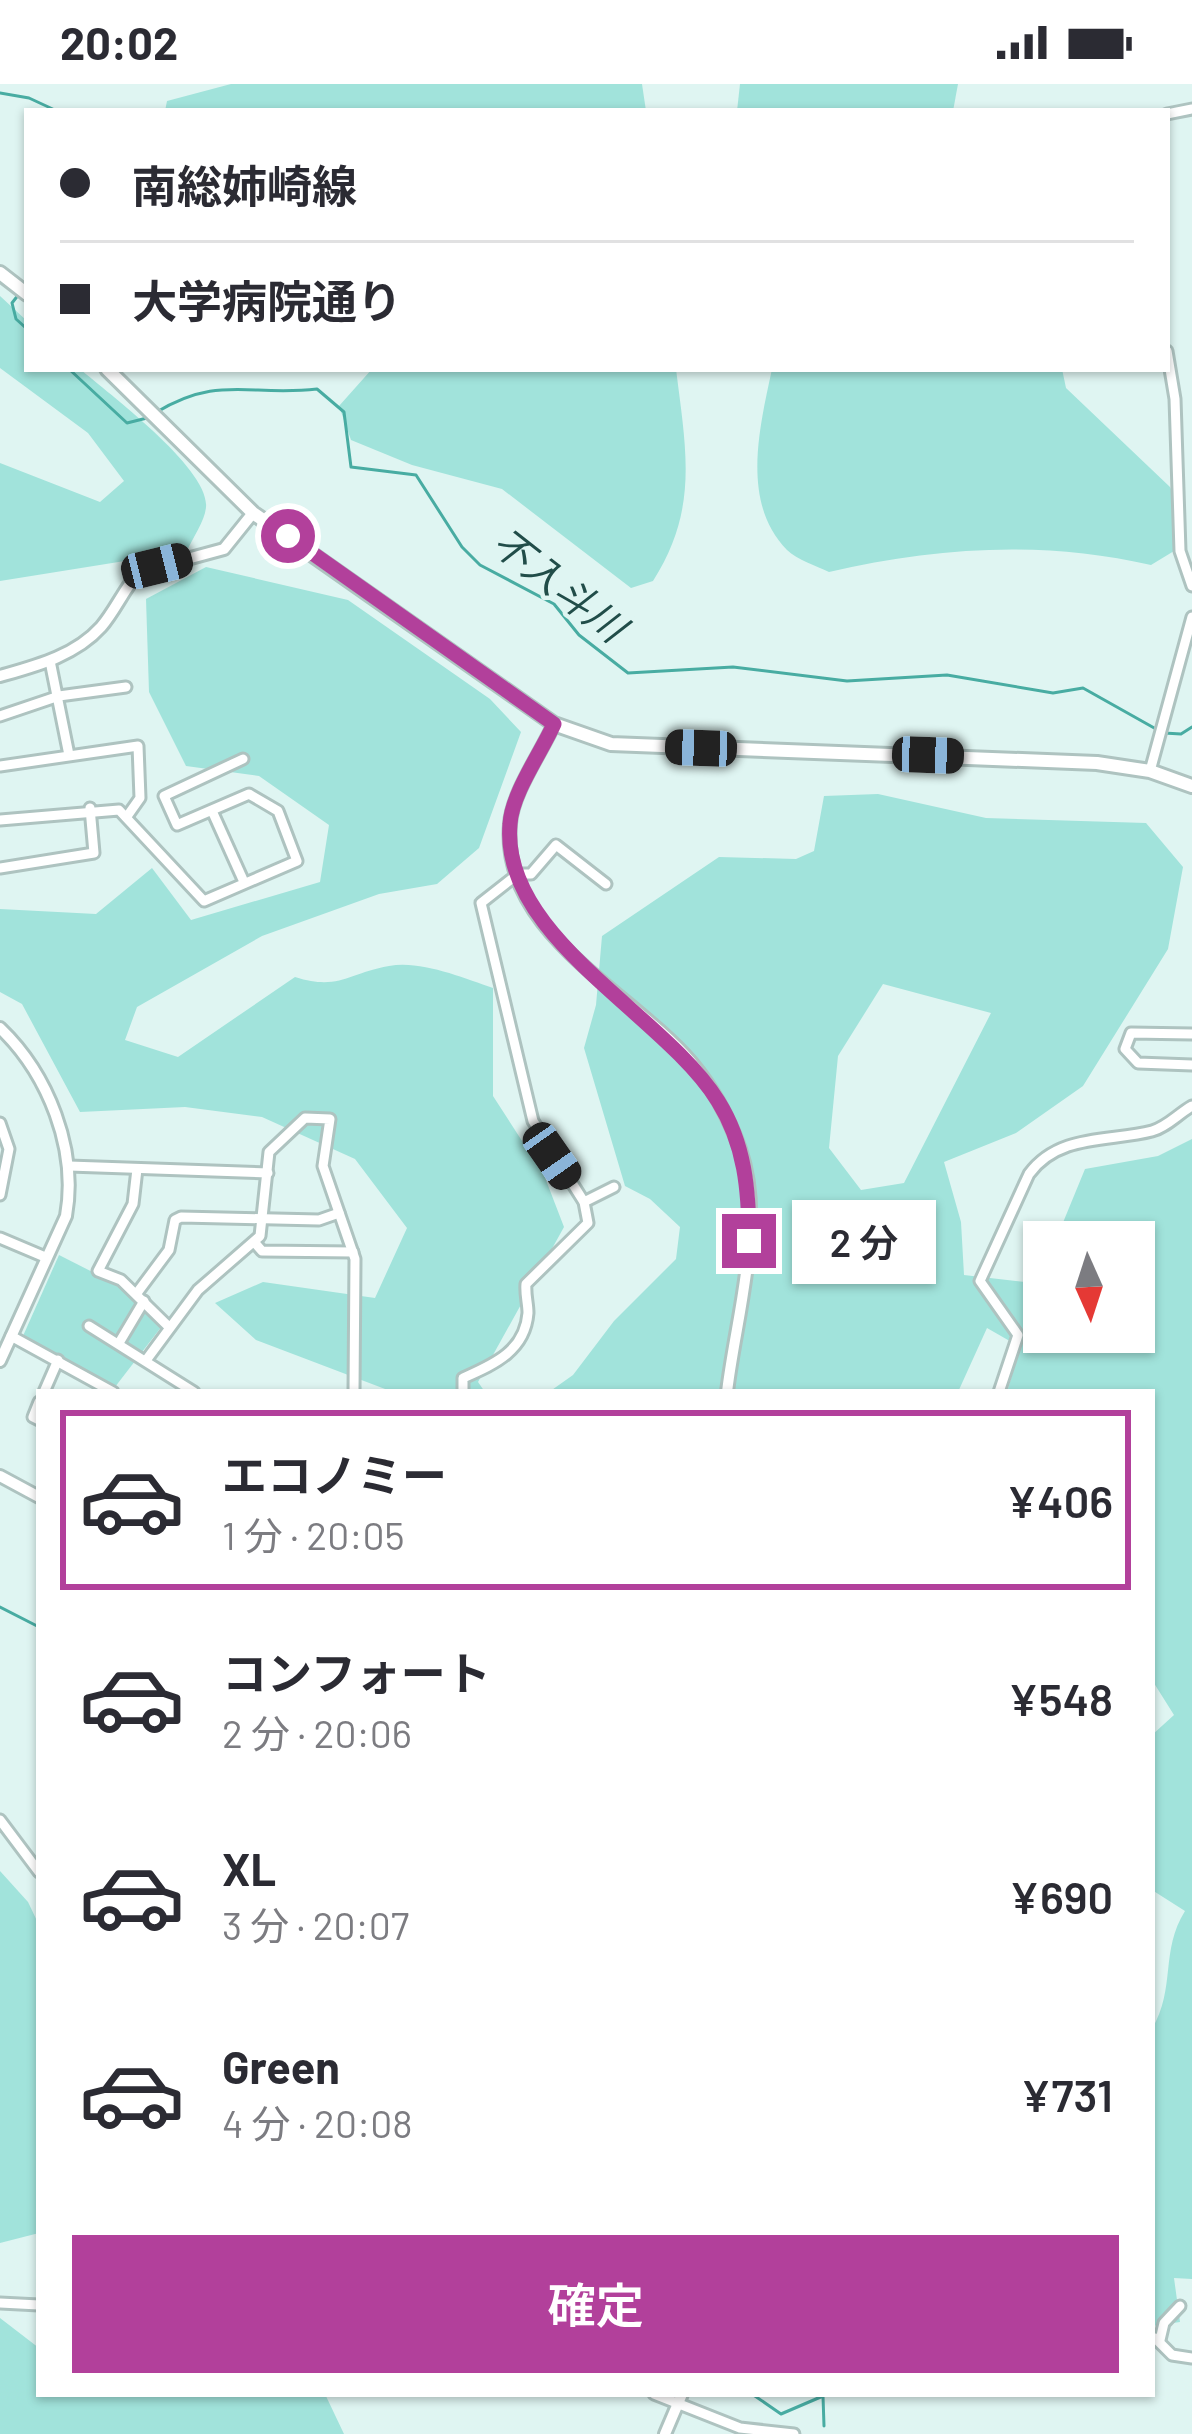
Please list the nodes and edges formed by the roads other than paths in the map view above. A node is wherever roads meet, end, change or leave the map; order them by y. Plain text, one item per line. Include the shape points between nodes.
1 (1170, 369) edge
2 (110, 372) edge
3 (253, 513) junction
4 (1192, 586) edge
5 (1192, 617) edge
6 (50, 662) junction
7 (0, 676) edge
8 (126, 687) dead end
9 (59, 696) junction
10 (0, 716) edge
11 (554, 724) junction
12 (69, 755) junction
13 (243, 759) dead end
14 (0, 766) edge
15 (1150, 771) junction
16 (1192, 786) edge
17 (89, 808) junction
18 (212, 813) junction
19 (128, 815) junction
20 (0, 820) edge
21 (0, 868) edge
22 (518, 874) junction
23 (244, 882) junction
24 (606, 884) dead end
25 (0, 1028) edge
26 (1192, 1034) edge
27 (1192, 1065) edge
28 (1192, 1106) edge
29 (0, 1123) edge
30 (69, 1166) junction
31 (137, 1169) junction
32 (268, 1173) junction
33 (614, 1187) dead end
34 (0, 1195) edge
35 (584, 1202) junction
36 (339, 1213) junction
37 (266, 1219) junction
38 (0, 1238) edge
39 (255, 1244) junction
40 (353, 1252) junction
41 (45, 1257) junction
42 (141, 1297) junction
43 (89, 1326) dead end
44 (170, 1327) junction
45 (11, 1336) junction
46 (119, 1343) junction
47 (147, 1359) junction
48 (58, 1360) junction
49 (0, 1361) edge
50 (45, 1389) edge
51 (108, 1389) edge
52 (190, 1389) edge
53 (354, 1389) edge
54 (463, 1389) edge
55 (727, 1389) edge
56 (999, 1389) edge
57 (0, 1476) edge
58 (36, 1494) edge
59 (0, 1820) edge
60 (36, 1868) edge
61 (0, 2303) edge
62 (36, 2305) edge
63 (1180, 2306) dead end
64 (1192, 2358) edge
65 (680, 2400) edge
66 (665, 2434) edge
67 (794, 2434) edge

1 - 4 street via 1180,550
2 - 3 main road
3 - 6 street via 224,549 139,572 103,626
3 - 11 main road
5 - 15 street
6 - 7 street
6 - 9 street
8 - 9 street
9 - 10 street
9 - 12 street
11 - 15 main road via 610,744 1019,758
11 - 22 street via 509,820
12 - 14 street
12 - 19 street via 138,746 140,798
13 - 18 street via 164,796 177,825
15 - 16 main road
17 - 19 street
17 - 20 street
17 - 21 street via 94,853
18 - 23 street
18 - 23 street via 249,794 278,811 297,861
19 - 23 street via 204,901
22 - 24 street via 531,874 556,845
22 - 35 street via 483,897 481,910 533,1121
22 - 55 street via 533,908 568,950 691,1062 740,1149 749,1241
25 - 30 street via 38,1081
26 - 27 street via 1131,1034 1124,1049 1138,1063
28 - 56 street via 1152,1131 1070,1147 1028,1174 980,1281 1018,1335
29 - 34 street via 9,1149
30 - 31 street
30 - 41 street via 66,1216
31 - 32 street
31 - 42 street via 133,1204 98,1270
32 - 36 street via 269,1152 305,1118 330,1119 322,1166
32 - 37 street
33 - 35 street
35 - 54 street via 588,1223 526,1284 520,1338 489,1369 463,1378
36 - 37 street
36 - 40 street
37 - 39 street
37 - 42 street via 175,1220 169,1250
38 - 41 street
39 - 40 street via 262,1251
39 - 44 street via 207,1280
40 - 53 street
41 - 45 street
42 - 44 street
42 - 46 street
43 - 46 street
44 - 47 street
45 - 48 street
45 - 49 street
46 - 47 street
47 - 52 street
48 - 50 street
48 - 51 street
57 - 58 street
59 - 60 street
61 - 62 street
63 - 64 street via 1158,2339 1165,2351
65 - 66 street
65 - 67 street via 740,2428

